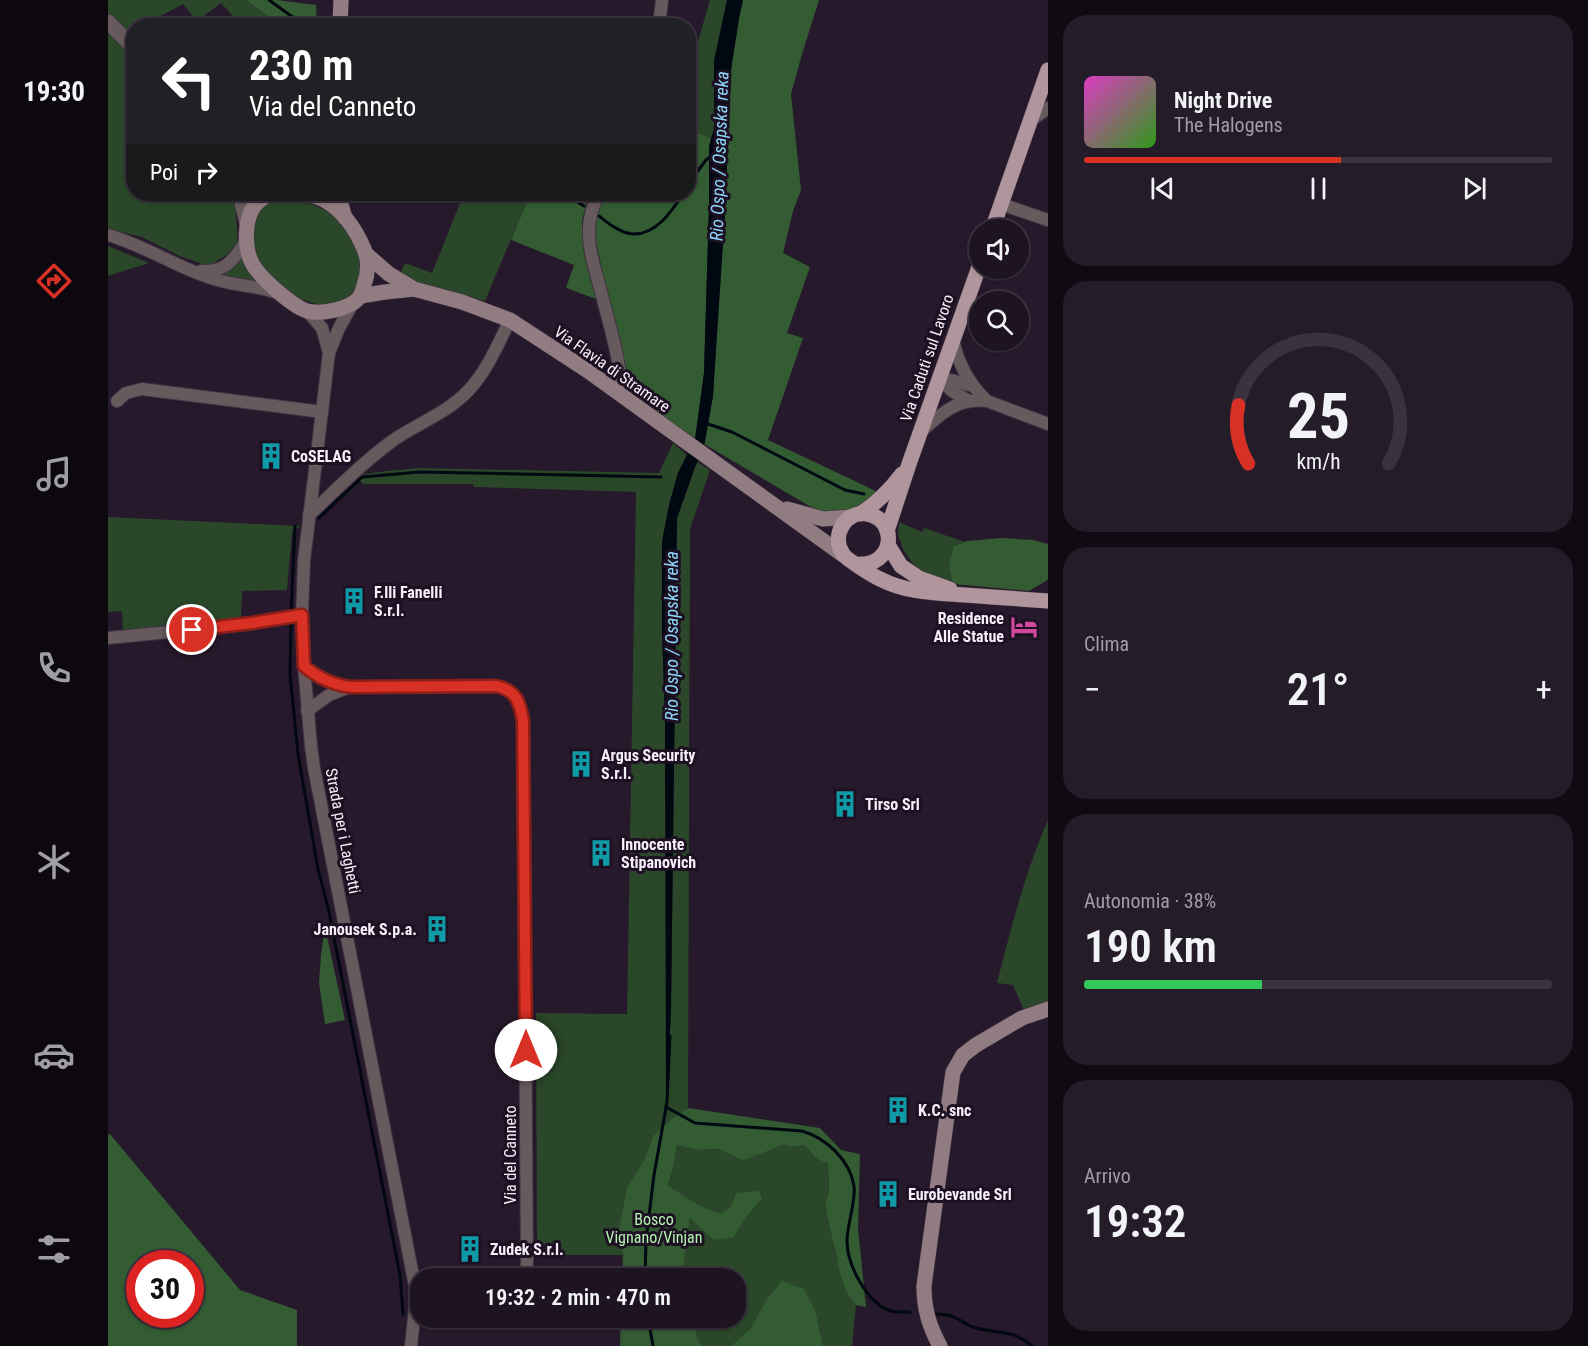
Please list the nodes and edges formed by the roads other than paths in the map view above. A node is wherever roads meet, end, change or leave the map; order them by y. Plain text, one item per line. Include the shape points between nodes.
1 (341, 0) edge
2 (662, 0) edge
3 (340, 18) edge
4 (660, 18) edge
5 (108, 22) edge
6 (126, 40) edge
7 (1047, 76) edge
8 (1048, 108) edge
9 (1030, 121) junction
10 (242, 201) edge
11 (260, 201) edge
12 (326, 201) edge
13 (340, 201) edge
14 (596, 201) edge
15 (1000, 204) junction
16 (345, 218) junction
17 (995, 219) edge
18 (1048, 220) edge
19 (247, 224) junction
20 (108, 235) edge
21 (246, 241) junction
22 (366, 254) junction
23 (193, 271) junction
24 (975, 279) edge
25 (414, 289) junction
26 (280, 295) junction
27 (356, 300) junction
28 (307, 311) junction
29 (510, 320) junction
30 (953, 339) junction
31 (329, 353) junction
32 (939, 378) junction
33 (973, 386) junction
34 (622, 397) junction
35 (117, 401) dead end
36 (969, 401) junction
37 (987, 401) junction
38 (322, 412) junction
39 (1048, 424) edge
40 (920, 433) junction
41 (909, 464) junction
42 (776, 506) junction
43 (309, 515) junction
44 (855, 515) junction
45 (888, 538) junction
46 (850, 559) junction
47 (982, 597) junction
48 (1048, 601) edge
49 (302, 615) junction
50 (108, 638) edge
51 (304, 666) junction
52 (351, 687) junction
53 (307, 711) junction
54 (1048, 1009) edge
55 (414, 1268) edge
56 (526, 1268) edge
57 (415, 1328) edge
58 (411, 1346) edge
59 (940, 1346) edge

1 - 3 main road
2 - 4 street
5 - 6 street
7 - 9 main road
8 - 9 street
9 - 15 main road
10 - 19 street
11 - 19 main road
12 - 16 main road, Via Flavia di Stramare
13 - 16 main road
14 - 34 street via 589,236 614,342
15 - 17 main road
15 - 18 street
16 - 22 main road, Via Flavia di Stramare
19 - 21 main road
20 - 23 street
21 - 23 street via 224,268
21 - 26 main road via 252,263
22 - 25 main road, Via Flavia di Stramare
22 - 27 main road, Via Flavia di Stramare via 368,276
23 - 26 street
24 - 30 main road, Via Caduti sul Lavoro
25 - 27 main road, Via Flavia di Stramare
25 - 29 main road, Via Flavia di Stramare
26 - 28 main road
27 - 28 main road, Via Flavia di Stramare via 340,309
27 - 31 street, Strada per i Laghetti
28 - 31 street, Strada per i Laghetti via 322,328
29 - 34 main road, Via Flavia di Stramare
29 - 43 street via 485,369 468,391 453,405 377,453
30 - 32 main road, Via Caduti sul Lavoro
30 - 33 street via 960,364
31 - 38 street, Strada per i Laghetti
32 - 33 street
32 - 36 street
32 - 40 main road, Via Caduti sul Lavoro
33 - 37 street
34 - 42 main road, Via Flavia di Stramare
35 - 38 street via 126,393 142,389
36 - 37 street
36 - 40 street via 945,411
37 - 39 street
38 - 43 street, Strada per i Laghetti
40 - 41 main road, Via Caduti sul Lavoro
41 - 44 main road, Via Caduti sul Lavoro via 885,495
41 - 45 main road, Via Caduti sul Lavoro
42 - 44 main road, Via Flavia di Stramare via 823,519
42 - 46 main road, Via Flavia di Stramare
43 - 49 street, Strada per i Laghetti
44 - 45 main road, Via Flavia di Stramare via 877,517
44 - 46 main road via 844,522 838,538 839,547
45 - 46 main road via 885,553 873,563 864,565
45 - 47 main road, Via Flavia di Stramare via 901,566 919,578
46 - 47 main road, Via Flavia di Stramare via 893,585 920,592
47 - 48 main road, Via Flavia di Stramare
49 - 50 street
49 - 51 street, Strada per i Laghetti
51 - 52 street, Via del Canneto via 324,680
51 - 53 street, Strada per i Laghetti
52 - 53 street, Via del Canneto via 328,695
52 - 56 street, Via del Canneto via 496,686 513,693 521,709
53 - 55 street, Strada per i Laghetti via 314,768
54 - 59 main road via 1022,1018 976,1045 963,1055 953,1072 924,1286 929,1323
57 - 58 street, Strada per i Laghetti

